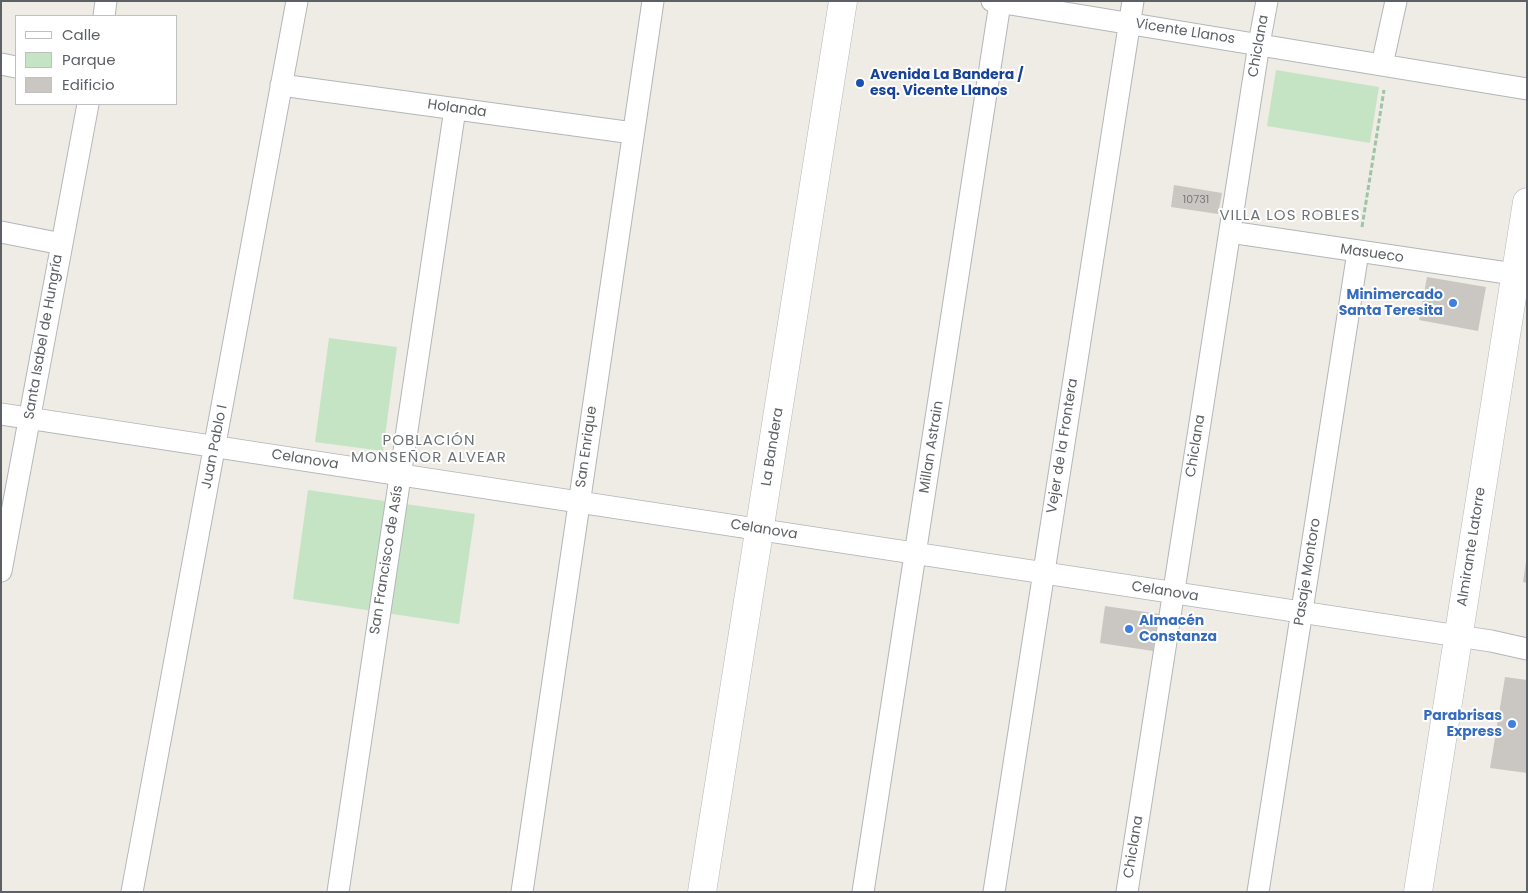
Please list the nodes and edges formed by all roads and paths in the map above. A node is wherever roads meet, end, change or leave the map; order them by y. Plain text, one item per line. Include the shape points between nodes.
1 (106, 1) edge
2 (297, 1) edge
3 (653, 1) edge
4 (844, 1) edge
5 (1133, 1) edge
6 (1268, 1) edge
7 (1396, 1) edge
8 (996, 2) edge
9 (104, 15) edge
10 (1129, 22) junction
11 (1259, 44) junction
12 (1, 64) edge
13 (1382, 65) junction
14 (15, 67) edge
15 (281, 85) junction
16 (1527, 89) edge
17 (88, 105) edge
18 (455, 109) junction
19 (633, 133) junction
20 (1527, 202) edge
21 (1, 232) edge
22 (1230, 232) junction
23 (62, 244) junction
24 (1358, 252) junction
25 (1514, 274) junction
26 (1, 414) edge
27 (29, 418) junction
28 (215, 446) junction
29 (400, 475) junction
30 (579, 502) junction
31 (759, 530) junction
32 (915, 554) junction
33 (1, 571) edge
34 (1043, 573) junction
35 (1174, 593) junction
36 (1302, 612) junction
37 (1458, 636) junction
38 (1527, 649) edge
39 (132, 892) edge
40 (338, 892) edge
41 (522, 892) edge
42 (702, 892) edge
43 (864, 892) edge
44 (994, 892) edge
45 (1127, 892) edge
46 (1258, 892) edge
47 (1418, 892) edge

1 - 9 street
2 - 15 street, Juan Pablo I
3 - 19 street, San Enrique
4 - 31 street, La Bandera
5 - 10 street, Vejer de la Frontera
6 - 11 street, Chiclana
7 - 13 street
8 - 10 street, Vicente Llanos
8 - 32 street, Millan Astrain
10 - 11 street, Vicente Llanos
10 - 34 street, Vejer de la Frontera
11 - 13 street, Vicente Llanos
11 - 22 street, Chiclana
12 - 14 street
13 - 16 street, Vicente Llanos
13 - 24 path via 1385,84
15 - 18 street, Holanda
15 - 28 street, Juan Pablo I
17 - 23 street, Santa Isabel de Hungría
18 - 19 street, Holanda
18 - 29 street, San Francisco de Asís
19 - 30 street, San Enrique
20 - 25 street, Almirante Latorre
21 - 23 street
22 - 24 street, Masueco
22 - 35 street, Chiclana
23 - 27 street, Santa Isabel de Hungría
24 - 25 street, Masueco
24 - 36 street, Pasaje Montoro
25 - 37 street, Almirante Latorre
26 - 27 street, Celanova
27 - 28 street, Celanova
27 - 33 street, Santa Isabel de Hungría
28 - 29 street, Celanova
28 - 39 street, Juan Pablo I
29 - 30 street, Celanova
29 - 40 street, San Francisco de Asís
30 - 31 street, Celanova
30 - 41 street, San Enrique
31 - 32 street, Celanova
31 - 42 street, La Bandera
32 - 34 street, Celanova
32 - 43 street, Millan Astrain
34 - 35 street, Celanova
34 - 44 street, Vejer de la Frontera
35 - 36 street, Celanova
35 - 45 street, Chiclana
36 - 37 street, Celanova
36 - 46 street, Pasaje Montoro
37 - 38 street, Celanova
37 - 47 street, Almirante Latorre

